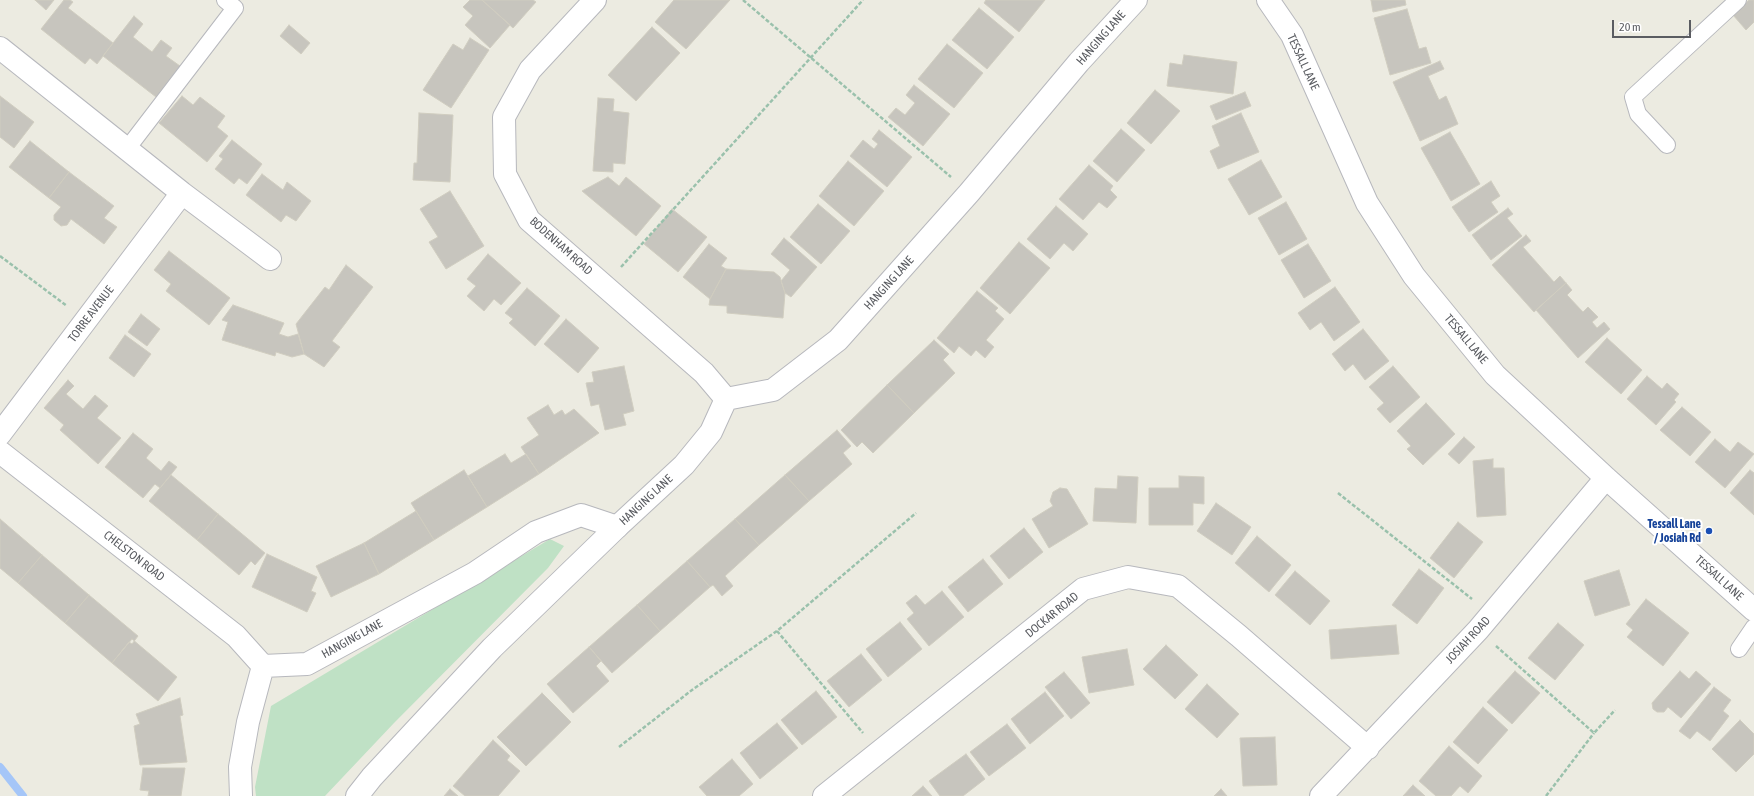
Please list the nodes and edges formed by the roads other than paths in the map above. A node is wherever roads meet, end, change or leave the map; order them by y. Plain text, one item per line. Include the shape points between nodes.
1 (225, 0) edge
2 (595, 0) edge
3 (1136, 0) edge
4 (1268, 0) edge
5 (1738, 0) edge
6 (0, 48) edge
7 (1667, 145) dead end
8 (127, 149) junction
9 (182, 193) junction
10 (270, 259) dead end
11 (726, 399) junction
12 (0, 434) edge
13 (0, 452) edge
14 (1606, 478) junction
15 (617, 527) junction
16 (1754, 610) edge
17 (1754, 627) edge
18 (1739, 649) dead end
19 (263, 666) junction
20 (1368, 748) junction
21 (241, 796) edge
22 (357, 796) edge
23 (824, 796) edge
24 (1321, 796) edge

1 - 8 lane via 235,8
2 - 11 street, BODENHAM ROAD via 530,70 504,117 505,174 529,220 704,373
3 - 11 street, HANGING LANE via 838,340 773,390
4 - 14 street, TESSALL LANE via 1292,35 1368,203 1414,276 1496,374
5 - 7 lane via 1633,97 1638,114
6 - 8 street
8 - 9 street
9 - 10 street
9 - 12 street, TORRE AVENUE
11 - 15 street, HANGING LANE via 711,432 684,465
13 - 19 street, CHELSTON ROAD via 236,636
14 - 16 street, TESSALL LANE
14 - 20 street, JOSIAH ROAD via 1485,622
15 - 19 street, HANGING LANE via 581,515 536,532 474,573 307,664
15 - 22 street, HANGING LANE via 492,648
17 - 18 lane
19 - 21 street via 248,722 240,767
20 - 23 street, DOCKAR ROAD via 1178,586 1128,577 1083,589
20 - 24 street, JOSIAH ROAD

